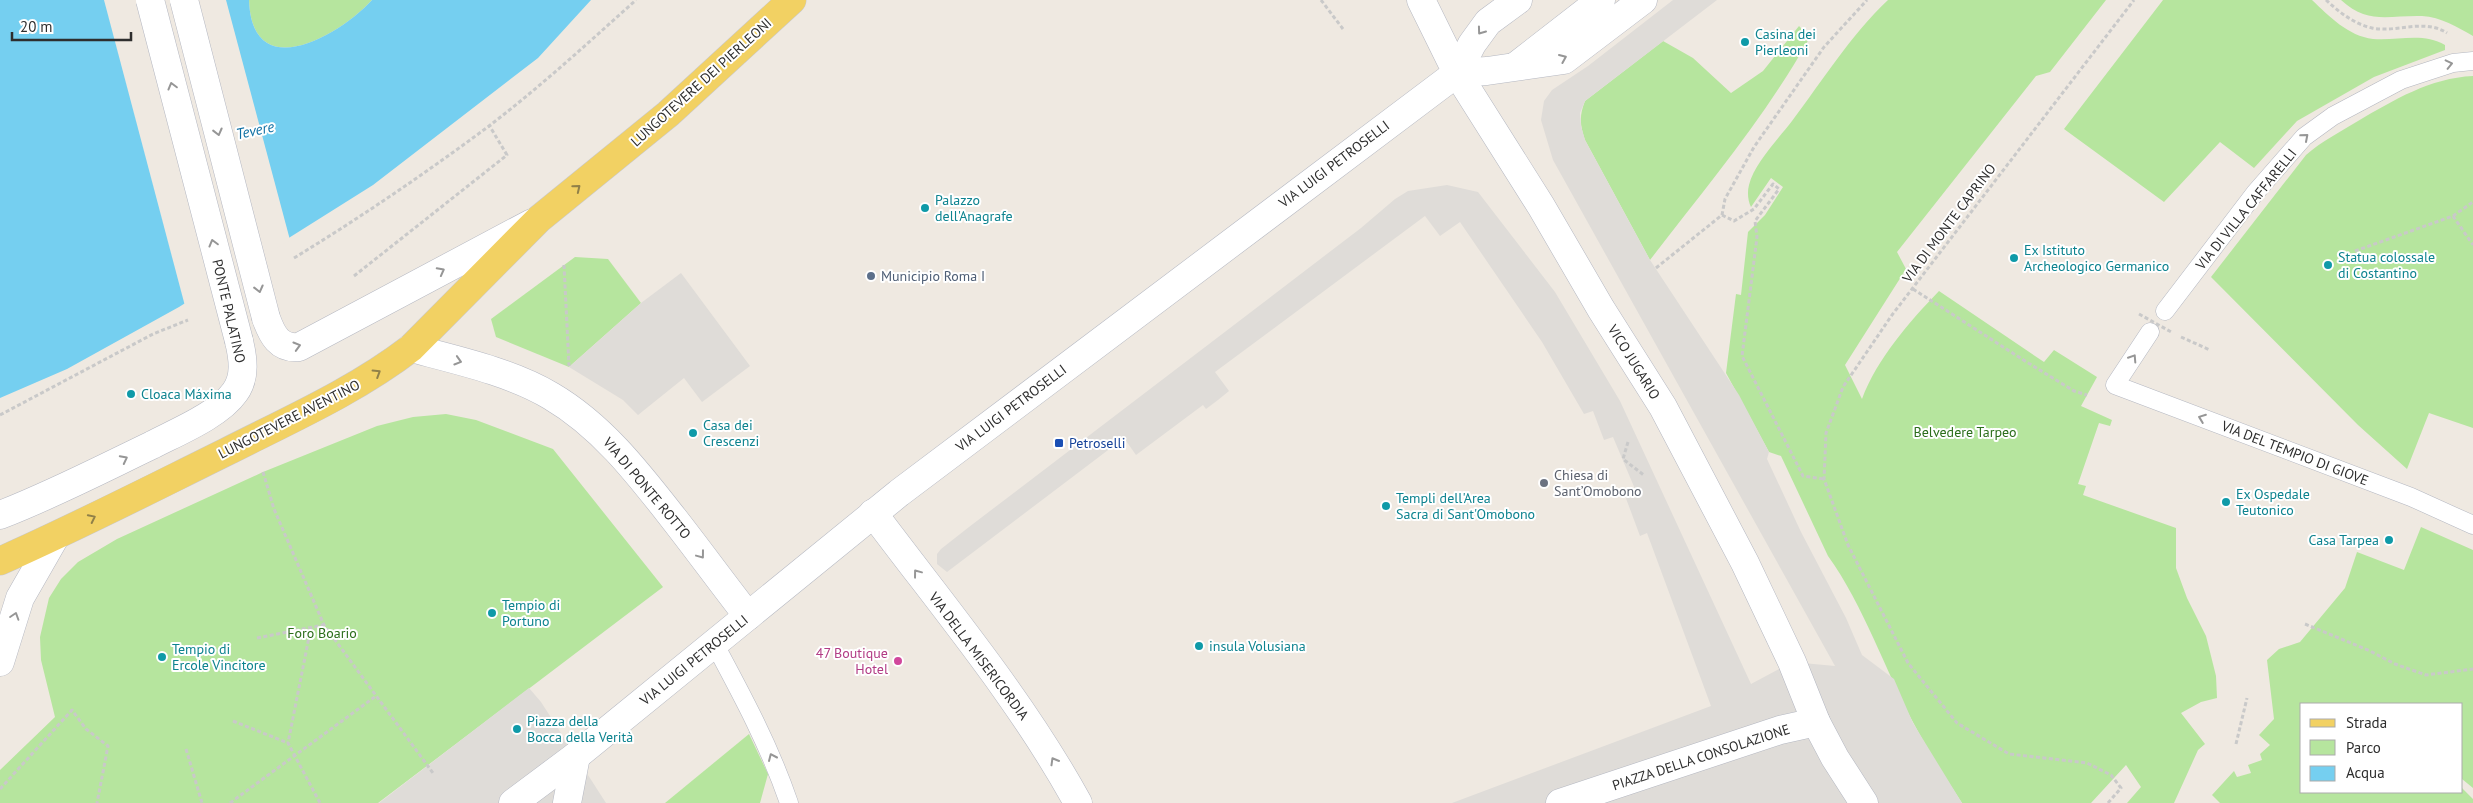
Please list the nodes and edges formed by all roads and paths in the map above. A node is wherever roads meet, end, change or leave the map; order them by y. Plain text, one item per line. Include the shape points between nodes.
1 (150, 0) edge
2 (184, 0) edge
3 (636, 0) edge
4 (792, 0) edge
5 (1320, 0) edge
6 (1421, 0) edge
7 (1518, 0) edge
8 (1601, 0) edge
9 (1643, 0) edge
10 (1868, 0) edge
11 (2134, 0) edge
12 (2326, 0) edge
13 (1343, 29) dead end
14 (2452, 37) dead end
15 (2473, 61) edge
16 (1515, 67) junction
17 (1456, 73) junction
18 (489, 125) junction
19 (2473, 202) edge
20 (1722, 215) junction
21 (2453, 216) junction
22 (539, 219) junction
23 (2473, 245) edge
24 (2355, 251) dead end
25 (294, 258) dead end
26 (564, 265) dead end
27 (1656, 268) dead end
28 (349, 280) dead end
29 (1913, 289) junction
30 (2165, 311) dead end
31 (2138, 314) dead end
32 (188, 320) dead end
33 (2150, 332) dead end
34 (411, 348) junction
35 (2210, 350) dead end
36 (570, 367) dead end
37 (2088, 396) dead end
38 (0, 416) edge
39 (1628, 442) dead end
40 (260, 464) dead end
41 (1645, 476) dead end
42 (1824, 479) junction
43 (873, 513) junction
44 (0, 515) edge
45 (2473, 525) edge
46 (55, 537) junction
47 (0, 561) edge
48 (748, 616) junction
49 (2305, 624) dead end
50 (324, 625) junction
51 (311, 627) junction
52 (257, 638) dead end
53 (714, 643) junction
54 (0, 662) edge
55 (2473, 669) edge
56 (376, 696) junction
57 (2248, 698) dead end
58 (233, 721) dead end
59 (1816, 722) junction
60 (288, 743) junction
61 (2236, 744) dead end
62 (186, 749) dead end
63 (294, 756) junction
64 (576, 756) junction
65 (433, 773) dead end
66 (0, 789) edge
67 (1570, 802) edge
68 (97, 803) edge
69 (202, 803) edge
70 (230, 803) edge
71 (320, 803) edge
72 (513, 803) edge
73 (567, 803) edge
74 (789, 803) edge
75 (1078, 803) edge
76 (1864, 803) edge
77 (2108, 803) edge

44 -> 1 main road, PONTE PALATINO, bridge via 110,466 197,421 220,406 235,392 241,380 243,366 238,341
2 -> 22 main road, bridge via 266,318 277,341 288,348 299,347
3 - 18 path
22 -> 4 main road, LUNGOTEVERE DEI PIERLEONI via 668,114
5 - 13 path
6 - 17 main road, VICO JUGARIO
7 -> 17 main road via 1488,22
8 - 16 main road
16 -> 9 main road via 1564,60
10 - 20 path via 1824,47 1754,147 1724,199
11 - 29 path, VIA DI MONTE CAPRINO
12 - 14 path via 2344,16 2372,28 2436,26
30 -> 15 lane, VIA DI VILLA CAFFARELLI via 2254,193 2304,137 2348,107 2401,80 2453,63
16 - 17 main road
17 - 43 main road, VIA LUIGI PETROSELLI
17 - 59 main road, VICO JUGARIO via 1663,408 1722,516 1792,662
18 - 25 path via 352,222
18 - 28 path via 507,155
19 - 21 path
20 - 27 path
20 - 42 path via 1734,221 1754,209 1773,184 1779,189 1755,221 1758,237 1742,356 1802,476
21 - 23 path
21 - 24 path
22 - 34 main road, LUNGOTEVERE AVENTINO
26 - 36 path
29 - 37 path
29 - 42 path, VIA DI MONTE CAPRINO via 1843,387 1826,433
31 - 35 path, bridge
32 - 38 path via 153,334
45 -> 33 lane, VIA DEL TEMPIO DI GIOVE via 2411,497 2115,385
46 -> 34 main road, LUNGOTEVERE AVENTINO via 346,391
34 -> 48 main road, VIA DI PONTE ROTTO via 508,377 550,395 577,412 651,490
39 - 41 path via 1623,459
40 - 50 path via 274,509
42 - 77 path, VIA DI MONTE CAPRINO via 1848,545 1908,663 1957,723 2009,754 2087,763 2111,774 2122,788
43 - 48 main road, VIA LUIGI PETROSELLI
75 -> 43 main road, VIA DELLA MISERICORDIA via 1011,696
46 - 47 main road, LUNGOTEVERE AVENTINO
54 -> 46 main road via 20,598
48 - 53 main road, VIA LUIGI PETROSELLI
49 - 55 path via 2426,675
50 - 51 path
50 - 56 path
51 - 52 path
51 - 60 path
53 - 64 main road, VIA LUIGI PETROSELLI
74 -> 53 lane via 753,715
56 - 63 path
56 - 65 path
57 - 61 path
58 - 60 path
59 - 67 main road, PIAZZA DELLA CONSOLAZIONE via 1780,730
59 - 76 main road
60 - 63 path
62 - 69 path
63 - 70 path
63 - 71 path
64 - 72 main road
64 - 73 main road
66 - 68 path via 72,710 86,729 108,746

